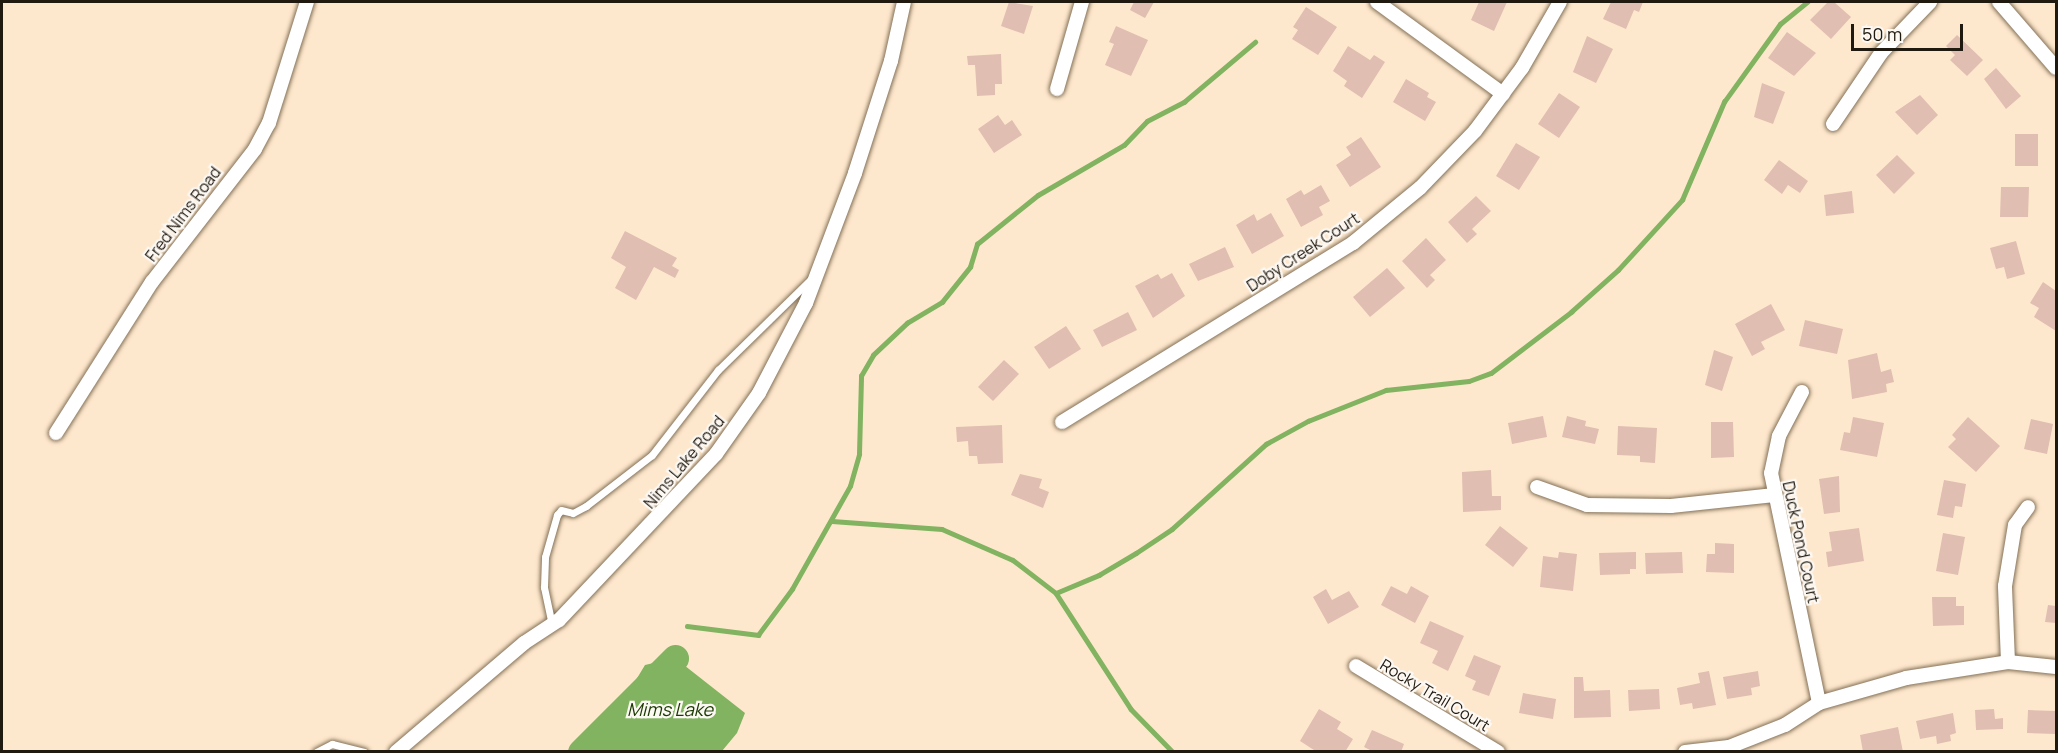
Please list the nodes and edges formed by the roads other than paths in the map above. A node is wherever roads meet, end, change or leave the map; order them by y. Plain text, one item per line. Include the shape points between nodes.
1 (307, 2) edge
2 (904, 2) edge
3 (1082, 2) edge
4 (1377, 2) edge
5 (1560, 2) edge
6 (1930, 2) edge
7 (1999, 2) edge
8 (2056, 68) edge
9 (1058, 89) dead end
10 (1503, 94) junction
11 (1833, 124) dead end
12 (817, 273) junction
13 (1802, 392) dead end
14 (1062, 422) dead end
15 (56, 433) dead end
16 (1537, 487) dead end
17 (1774, 495) junction
18 (2028, 507) dead end
19 (552, 625) junction
20 (2008, 662) junction
21 (1356, 666) dead end
22 (2056, 667) edge
23 (1819, 703) junction
24 (316, 752) edge
25 (364, 752) edge
26 (396, 752) edge
27 (1498, 752) edge
28 (1685, 752) edge

1 - 15 street, Fred Nims Road via 269,123 255,149 152,282
2 - 12 street, Nims Lake Road via 873,118
3 - 9 street
4 - 10 street
5 - 10 street, Doby Creek Court
6 - 11 street via 1881,53
7 - 8 street
10 - 14 street, Doby Creek Court via 1475,131 1420,188 1353,243
12 - 19 street, Nims Lake Road via 806,303 759,393 716,454 615,564
12 - 19 lane via 718,370 652,455 586,506 573,513 561,510 545,557 544,587
13 - 17 street, Duck Pond Court via 1779,436 1771,473
16 - 17 street via 1587,505 1671,506
17 - 23 street, Duck Pond Court
18 - 20 street via 2015,525 2006,586
19 - 26 street, Nims Lake Road via 524,643
20 - 22 street
20 - 23 street via 1906,678
21 - 27 street, Rocky Trail Court
23 - 28 street via 1785,725 1729,747
24 - 25 lane via 332,744

